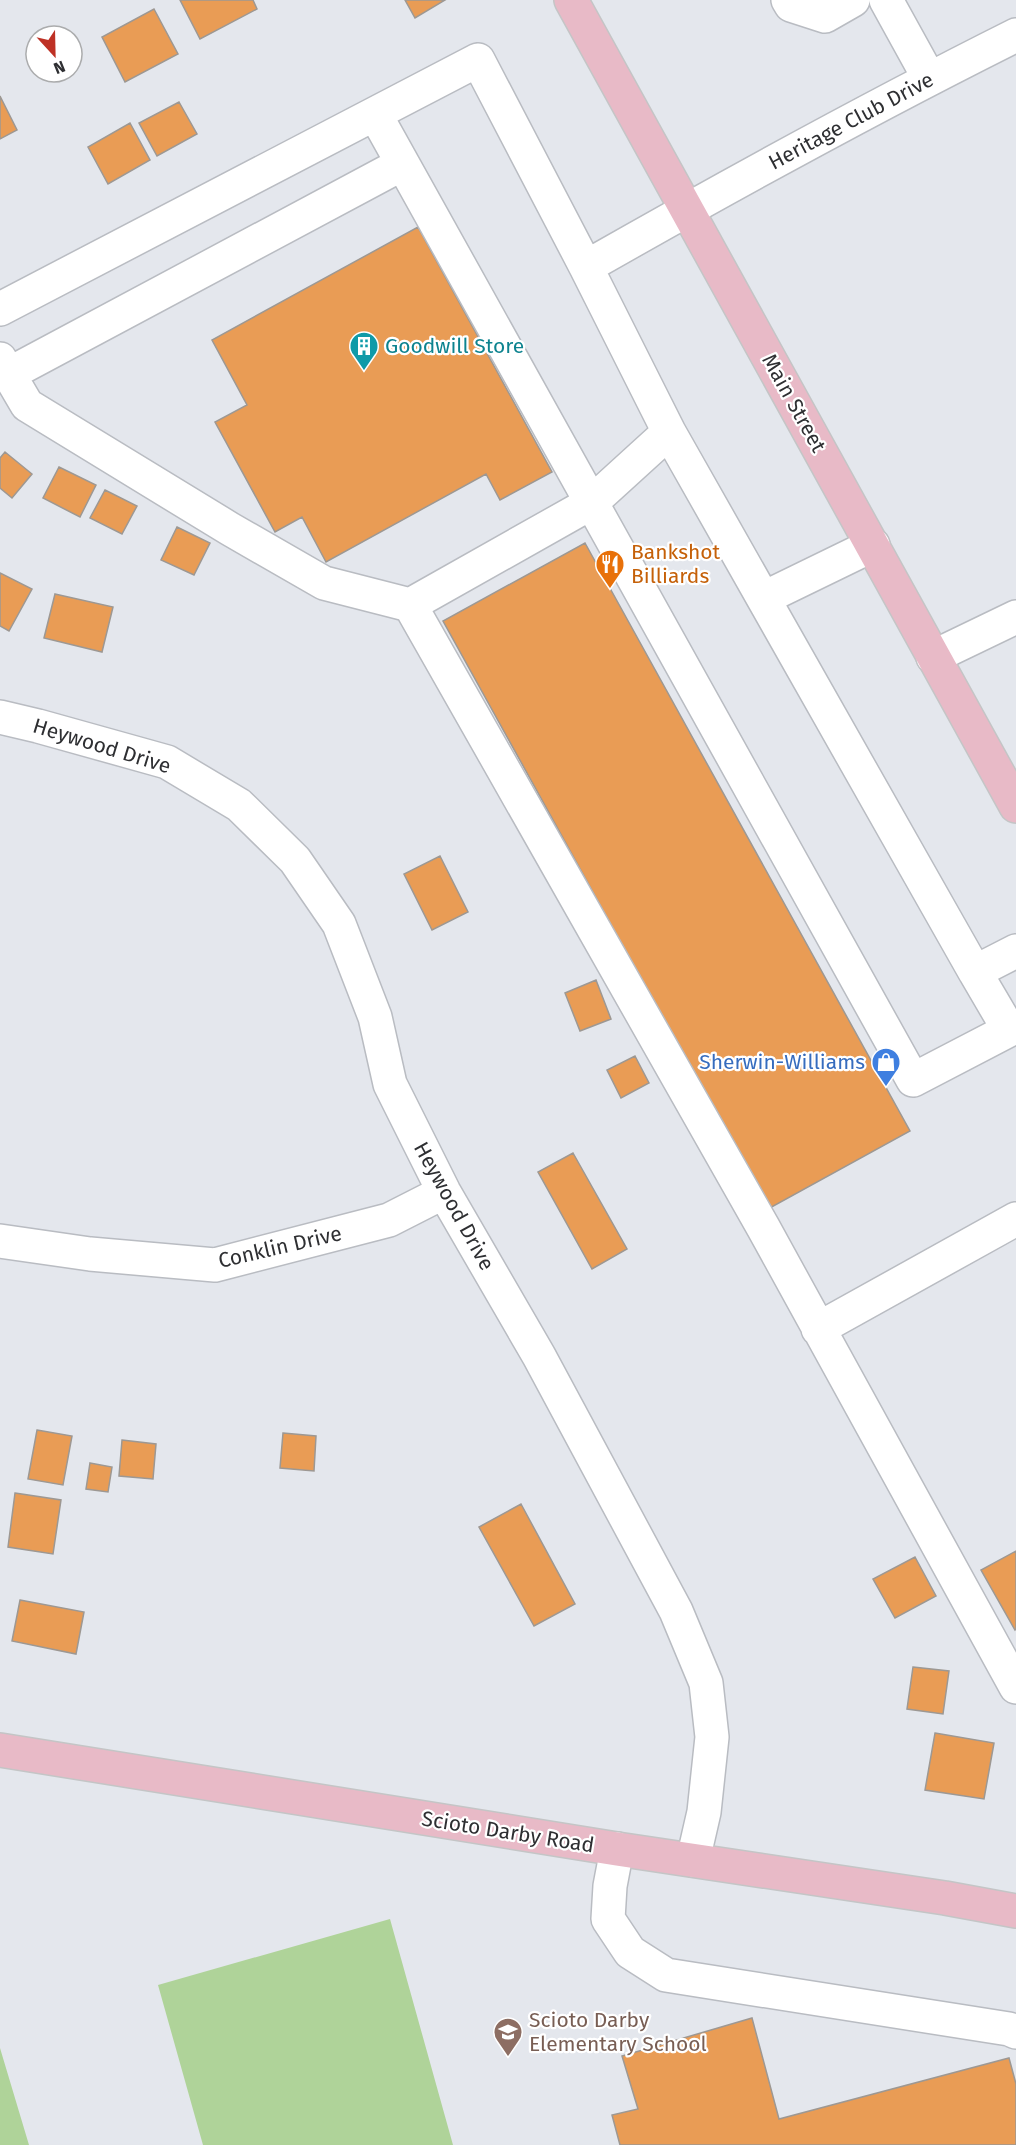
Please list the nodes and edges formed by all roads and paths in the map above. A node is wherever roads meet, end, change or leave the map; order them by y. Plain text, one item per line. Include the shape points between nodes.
1 (788, 0) edge
2 (853, 0) edge
3 (886, 0) edge
4 (575, 2) edge
5 (1016, 35) edge
6 (929, 78) junction
7 (375, 114) junction
8 (402, 164) junction
9 (687, 210) junction
10 (586, 267) junction
11 (0, 309) edge
12 (4, 366) edge
13 (669, 432) junction
14 (591, 503) junction
15 (873, 545) junction
16 (764, 598) junction
17 (410, 605) junction
18 (1016, 617) edge
19 (933, 657) junction
20 (0, 717) edge
21 (1016, 806) edge
22 (1016, 951) edge
23 (975, 972) junction
24 (444, 1192) junction
25 (1016, 1219) edge
26 (0, 1241) edge
27 (818, 1329) junction
28 (1016, 1687) edge
29 (0, 1750) edge
30 (617, 1849) junction
31 (693, 1860) junction
32 (1016, 1911) edge
33 (1016, 2032) edge

1 - 2 street via 791,5 825,16
3 - 6 street
4 - 9 main road, Main Street
5 - 6 street, Heritage Club Drive
6 - 9 street, Heritage Club Drive
7 - 8 street
7 - 10 street via 478,60
7 - 11 street
8 - 12 street
8 - 14 street
9 - 10 street, Heritage Club Drive
9 - 15 main road, Main Street
10 - 13 street
12 - 17 street via 27,405 230,529 324,583
13 - 14 street
13 - 16 street
14 - 17 street
14 - 23 street via 914,1080 1009,1030
15 - 16 street
15 - 19 main road, Main Street
16 - 23 street
17 - 27 street
18 - 19 street
19 - 21 main road, Main Street
20 - 24 street, Heywood Drive via 167,762 239,805 295,860 339,924 375,1017 390,1084
22 - 23 street
24 - 26 street, Conklin Drive via 388,1220 215,1265
24 - 31 street, Heywood Drive via 676,1611 706,1683 712,1737 704,1812
25 - 27 street
27 - 28 street
29 - 30 main road, Scioto Darby Road
30 - 31 main road, Scioto Darby Road
30 - 33 street via 608,1919 630,1952 666,1975
31 - 32 main road, Scioto Darby Road

